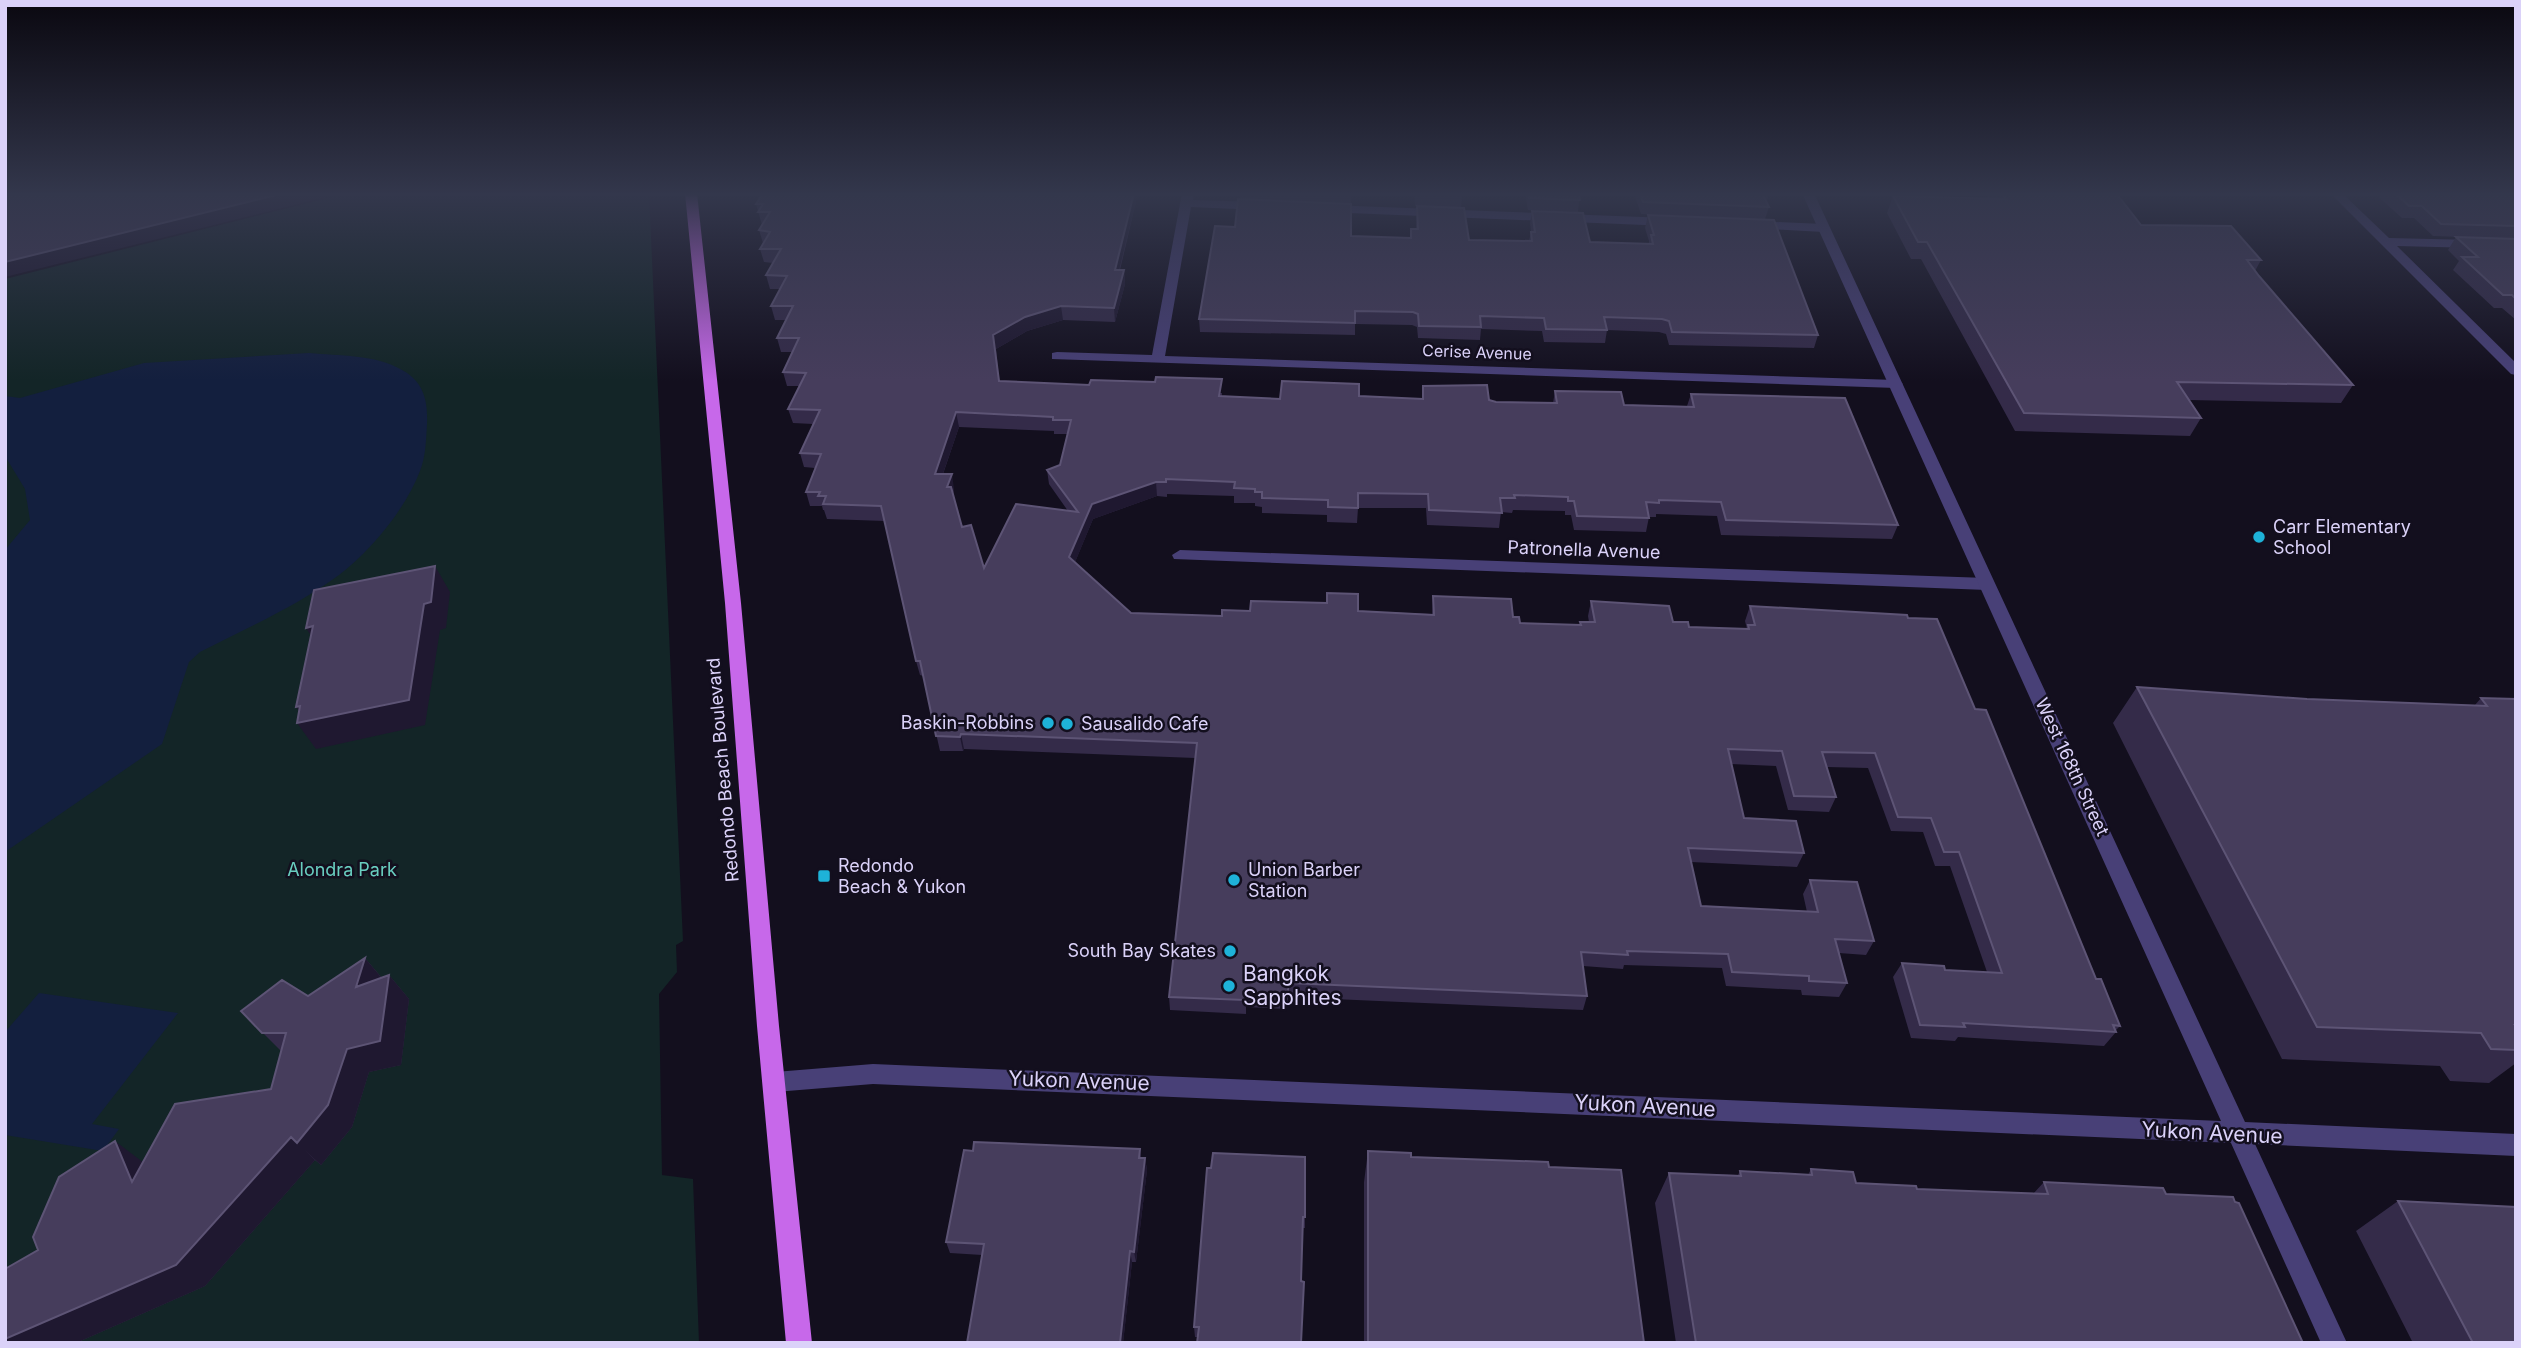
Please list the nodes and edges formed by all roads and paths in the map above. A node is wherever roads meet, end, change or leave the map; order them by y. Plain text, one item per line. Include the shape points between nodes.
1 (697, 256) edge
2 (1177, 256) edge
3 (1837, 256) edge
4 (2400, 256) edge
5 (1056, 356) dead end
6 (1158, 359) junction
7 (2516, 371) edge
8 (1896, 384) junction
9 (1180, 555) dead end
10 (1987, 584) junction
11 (775, 1082) junction
12 (2241, 1134) junction
13 (2516, 1145) edge
14 (799, 1343) edge
15 (2334, 1343) edge

1 - 11 main road, Redondo Beach Boulevard
2 - 6 street
3 - 8 street, West 168th Street
4 - 7 street
5 - 6 street, Cerise Avenue
6 - 8 street, Cerise Avenue
8 - 10 street, West 168th Street
9 - 10 street, Patronella Avenue
10 - 12 street, West 168th Street
11 - 12 street, Yukon Avenue via 873,1074 1157,1084
11 - 14 main road, Redondo Beach Boulevard
12 - 13 street, Yukon Avenue
12 - 15 street, West 168th Street

